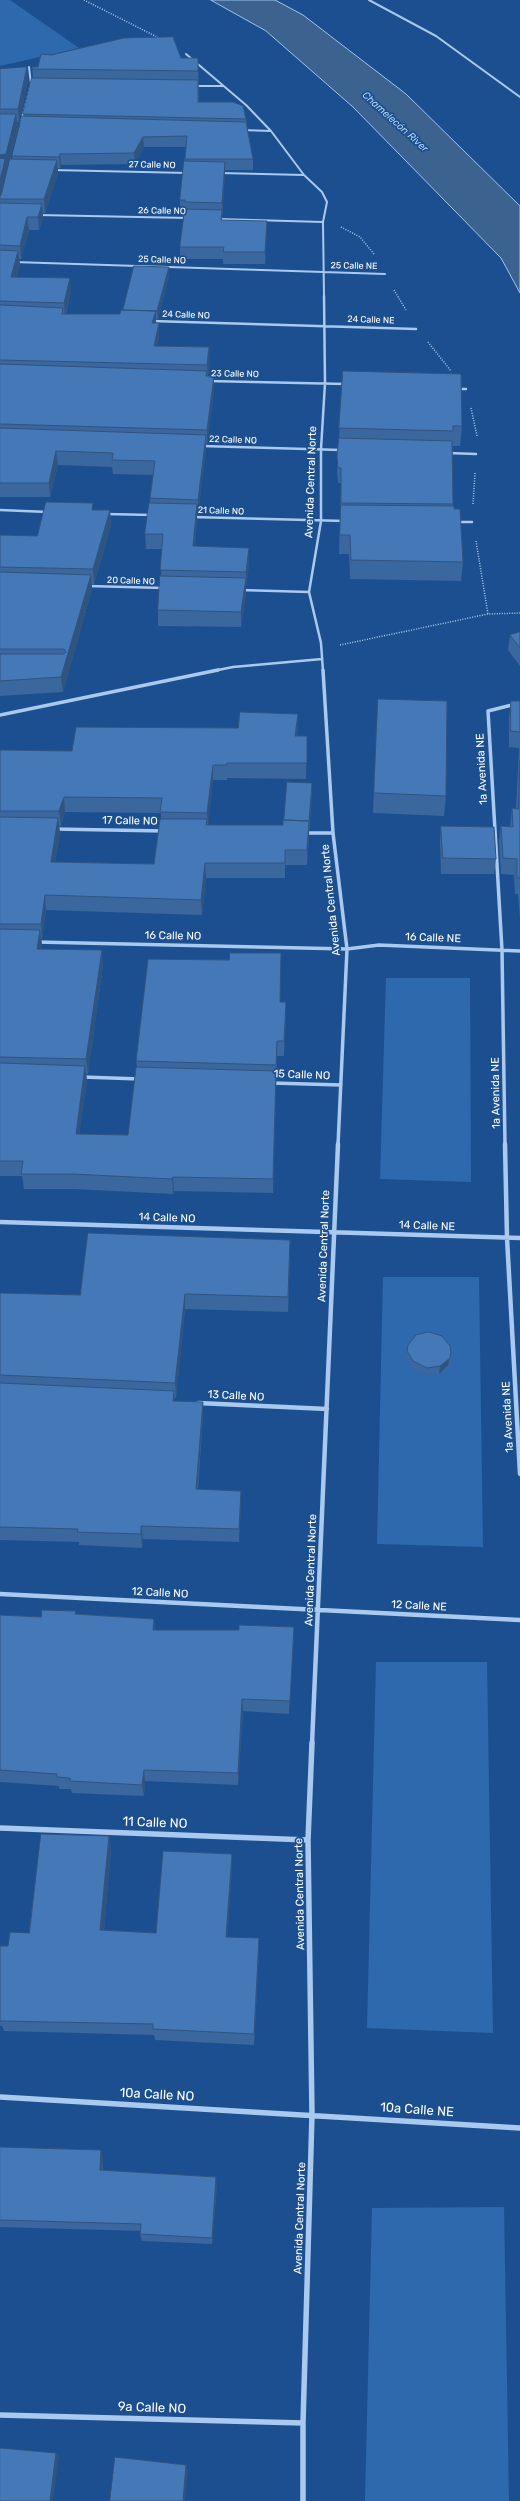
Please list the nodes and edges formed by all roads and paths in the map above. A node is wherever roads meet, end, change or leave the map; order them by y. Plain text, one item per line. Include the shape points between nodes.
1 (84, 0) edge
2 (369, 0) edge
3 (186, 54) joint
4 (29, 67) dead end
5 (31, 84) junction
6 (38, 84) edge
7 (185, 86) edge
8 (223, 86) junction
9 (520, 97) edge
10 (28, 125) edge
11 (240, 130) edge
12 (271, 131) junction
13 (50, 170) edge
14 (193, 173) edge
15 (217, 173) edge
16 (304, 175) junction
17 (32, 215) edge
18 (197, 219) edge
19 (213, 219) edge
20 (323, 222) junction
21 (8, 262) edge
22 (323, 272) junction
23 (385, 274) junction
24 (150, 321) edge
25 (324, 326) junction
26 (416, 329) junction
27 (206, 381) edge
28 (325, 383) junction
29 (349, 384) edge
30 (451, 388) edge
31 (466, 389) junction
32 (196, 446) edge
33 (321, 450) junction
34 (344, 450) edge
35 (445, 453) edge
36 (476, 454) junction
37 (0, 510) edge
38 (55, 512) edge
39 (102, 514) edge
40 (157, 515) edge
41 (188, 516) edge
42 (321, 521) junction
43 (353, 521) edge
44 (449, 522) edge
45 (472, 522) junction
46 (79, 586) edge
47 (167, 588) edge
48 (238, 590) edge
49 (309, 592) junction
50 (520, 612) edge
51 (488, 614) junction
52 (321, 649) junction
53 (322, 659) junction
54 (520, 703) edge
55 (0, 715) edge
56 (48, 829) edge
57 (166, 831) edge
58 (301, 833) edge
59 (333, 833) junction
60 (32, 942) edge
61 (346, 949) junction
62 (502, 950) junction
63 (520, 951) edge
64 (79, 1077) edge
65 (143, 1079) edge
66 (269, 1083) edge
67 (341, 1085) junction
68 (0, 1222) edge
69 (334, 1232) junction
70 (507, 1238) junction
71 (520, 1238) edge
72 (191, 1403) edge
73 (326, 1409) junction
74 (520, 1474) edge
75 (0, 1594) edge
76 (318, 1610) junction
77 (520, 1620) edge
78 (0, 1828) edge
79 (308, 1840) junction
80 (0, 2097) edge
81 (312, 2114) junction
82 (520, 2128) edge
83 (0, 2415) edge
84 (303, 2423) junction
85 (303, 2501) edge

1 - 3 path
2 - 9 street via 436,36
3 - 8 street, Avenida Central Norte
4 - 5 street
5 - 6 street
5 - 10 street via 20,124
7 - 8 street
8 - 12 street, Avenida Central Norte
11 - 12 street
12 - 16 street, Avenida Central Norte
13 - 14 street, 27 Calle NO
15 - 16 street
16 - 20 street, Avenida Central Norte via 322,192 327,202
17 - 18 street, 26 Calle NO
19 - 20 street
20 - 22 street, Avenida Central Norte
20 - 23 path via 348,229 368,243
21 - 22 street, 25 Calle NO
22 - 23 street, 25 Calle NE
22 - 25 street, Avenida Central Norte
23 - 26 path
24 - 25 street, 24 Calle NO
25 - 26 street, 24 Calle NE
25 - 28 street, Avenida Central Norte
26 - 31 path
27 - 28 street, 23 Calle NO
28 - 29 street, 23 Calle NO
28 - 33 street, Avenida Central Norte
30 - 31 street
31 - 36 path via 478,435
32 - 33 street, 22 Calle NO
33 - 34 street, 22 Calle NO
33 - 42 street, Avenida Central Norte
35 - 36 street
36 - 45 path
37 - 38 street
39 - 40 street
41 - 42 street, 21 Calle NO
42 - 43 street, 21 Calle NO
42 - 49 street, Avenida Central Norte
44 - 45 street
45 - 51 path
46 - 47 street, 20 Calle NO
48 - 49 street
49 - 52 street, Avenida Central Norte
50 - 51 path
51 - 52 path
52 - 53 street, Avenida Central Norte
53 - 55 street via 233,667
53 - 59 street, Avenida Central Norte
54 - 62 street, 1a Avenida NE via 488,711
56 - 57 street, 17 Calle NO
58 - 59 street
59 - 61 street, Avenida Central Norte
60 - 61 street, 16 Calle NO
61 - 62 street, 16 Calle NE via 379,945
61 - 67 street, Avenida Central Norte
62 - 63 street, 16 Calle NE
62 - 70 street, 1a Avenida NE
64 - 65 street
66 - 67 street, 15 Calle NO
67 - 69 street, Avenida Central Norte
68 - 69 street, 14 Calle NO
69 - 70 street, 14 Calle NE
69 - 73 street, Avenida Central Norte
70 - 71 street, 14 Calle NE
70 - 74 street, 1a Avenida NE
72 - 73 street, 13 Calle NO
73 - 76 street, Avenida Central Norte
75 - 76 street, 12 Calle NO
76 - 77 street, 12 Calle NE
76 - 79 street, Avenida Central Norte
78 - 79 street, 11 Calle NO
79 - 81 street, Avenida Central Norte
80 - 81 street, 10a Calle NO
81 - 82 street, 10a Calle NE
81 - 84 street, Avenida Central Norte
83 - 84 street, 9a Calle NO
84 - 85 street, Avenida Central Norte

